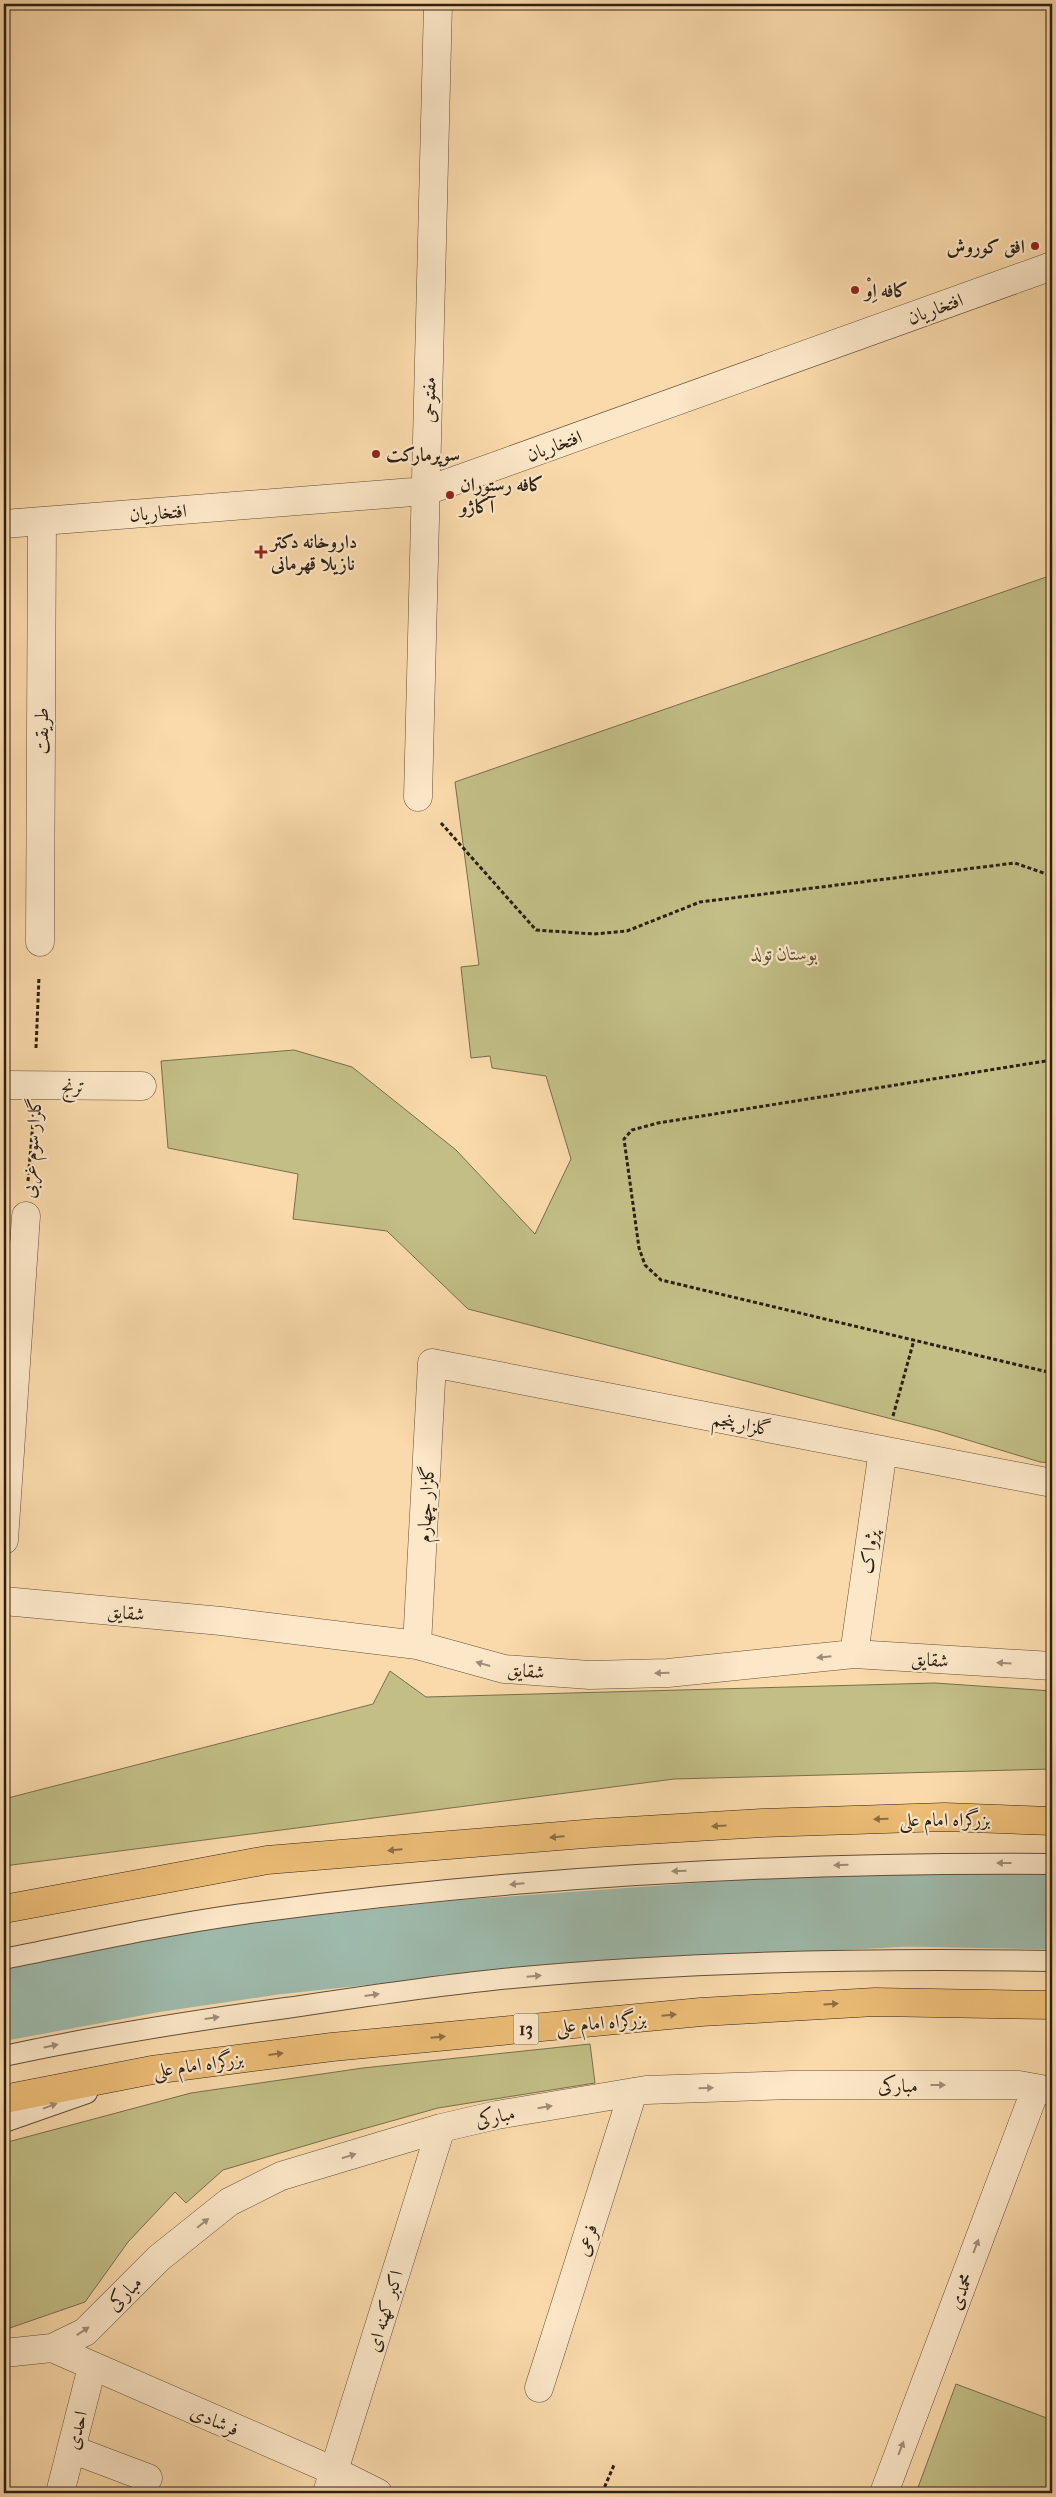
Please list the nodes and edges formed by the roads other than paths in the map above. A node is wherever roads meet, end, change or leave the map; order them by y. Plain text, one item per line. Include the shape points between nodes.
1 (438, 4) edge
2 (1052, 266) edge
3 (426, 491) junction
4 (42, 521) junction
5 (4, 524) edge
6 (418, 797) road end
7 (40, 942) road end
8 (4, 1085) edge
9 (142, 1086) dead end
10 (26, 1216) road end
11 (432, 1363) joint
12 (883, 1450) junction
13 (1052, 1483) edge
14 (4, 1540) edge
15 (4, 1601) edge
16 (417, 1645) junction
17 (854, 1654) junction
18 (1052, 1666) edge
19 (1052, 1821) edge
20 (1052, 1864) edge
21 (4, 1910) edge
22 (4, 1958) edge
23 (1052, 1961) edge
24 (1052, 2005) edge
25 (4, 2056) edge
26 (152, 2070) junction
27 (1044, 2090) edge
28 (633, 2092) junction
29 (4, 2099) edge
30 (4, 2122) edge
31 (441, 2128) junction
32 (52, 2348) junction
33 (4, 2353) edge
34 (92, 2367) junction
35 (539, 2388) dead end
36 (71, 2449) junction
37 (148, 2478) dead end
38 (331, 2482) edge
39 (60, 2493) edge
40 (378, 2493) edge
41 (884, 2493) edge

1 - 3 street, مفتوحی
2 - 3 street, افتخاریان
3 - 4 street, افتخاریان
3 - 6 street, مفتوحی
4 - 5 street, افتخاریان
4 - 7 street, طریقت
8 - 9 street, ترنج
10 - 14 street, گلزار سوم غربی
11 - 12 street, گلزار پنجم
11 - 16 street, گلزار چهارم
12 - 13 street, گلزار پنجم
12 - 17 street, پژواک
15 - 16 street, شقایق via 222,1621
17 -> 16 street, شقایق via 668,1673 590,1675 504,1669
18 -> 17 street, شقایق
19 -> 21 highway, بزرگراه امام علی via 945,1817 762,1823 267,1860
20 -> 22 lane via 887,1863 652,1872 562,1880 243,1914
25 -> 23 lane via 99,2035 510,1978 763,1963
26 -> 24 highway, بزرگراه امام علی / 13 via 332,2047 701,2012 874,2002
26 - 29 highway, بزرگراه امام علی / 13
30 -> 26 lane
28 -> 27 street, مبارکی via 792,2085 1020,2085
41 -> 27 street, محمدی
31 -> 28 street, مبارکی
28 - 35 street, فرعی
32 -> 31 street, مبارکی via 85,2332 159,2258 229,2202 281,2176
31 - 38 street, اکبر کهنه ای
32 - 33 street, مبارکی
32 - 34 street, فرشادی
34 - 36 street, احدی
34 - 38 street, فرشادی
36 - 37 street
36 - 39 street, احدی
38 - 40 street, فرشادی

